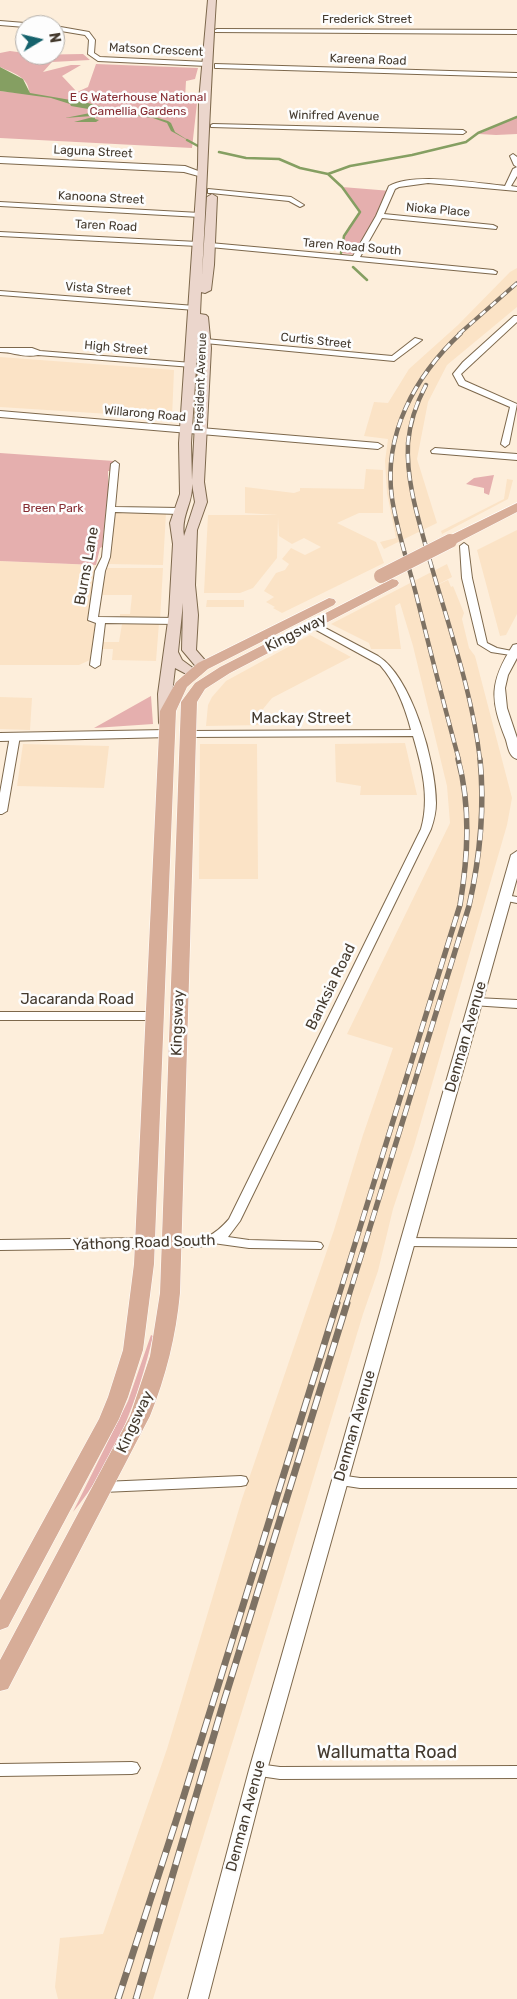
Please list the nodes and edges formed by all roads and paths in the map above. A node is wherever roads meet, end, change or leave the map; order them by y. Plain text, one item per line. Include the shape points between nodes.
1 (212, 0) edge
2 (221, 0) edge
3 (0, 23) edge
4 (15, 24) edge
5 (65, 30) edge
6 (217, 31) junction
7 (517, 32) edge
8 (212, 65) junction
9 (517, 75) edge
10 (208, 126) junction
11 (463, 132) dead end
12 (513, 156) dead end
13 (0, 160) edge
14 (517, 165) edge
15 (202, 169) junction
16 (517, 169) edge
17 (507, 188) junction
18 (517, 190) edge
19 (206, 191) junction
20 (0, 204) edge
21 (300, 205) dead end
22 (200, 215) junction
23 (380, 216) junction
24 (493, 227) dead end
25 (0, 234) edge
26 (204, 245) junction
27 (355, 259) junction
28 (492, 272) dead end
29 (0, 293) edge
30 (195, 308) junction
31 (517, 318) edge
32 (199, 340) junction
33 (418, 340) dead end
34 (0, 350) edge
35 (198, 366) junction
36 (516, 406) edge
37 (0, 414) edge
38 (186, 430) junction
39 (200, 431) junction
40 (506, 444) dead end
41 (378, 446) dead end
42 (435, 451) dead end
43 (517, 457) edge
44 (115, 464) dead end
45 (198, 487) junction
46 (517, 507) edge
47 (111, 509) junction
48 (179, 511) junction
49 (517, 519) edge
50 (455, 546) junction
51 (387, 579) junction
52 (298, 617) junction
53 (101, 621) junction
54 (176, 621) junction
55 (190, 622) junction
56 (312, 624) junction
57 (515, 651) edge
58 (172, 654) junction
59 (95, 665) dead end
60 (202, 673) junction
61 (166, 732) junction
62 (416, 733) junction
63 (187, 734) junction
64 (514, 734) edge
65 (15, 736) junction
66 (0, 737) edge
67 (517, 756) edge
68 (2, 811) dead end
69 (517, 855) edge
70 (512, 899) edge
71 (476, 1002) junction
72 (517, 1004) edge
73 (178, 1015) junction
74 (0, 1016) edge
75 (154, 1016) junction
76 (213, 1239) junction
77 (407, 1242) junction
78 (144, 1243) junction
79 (171, 1243) junction
80 (517, 1243) edge
81 (0, 1245) edge
82 (317, 1246) dead end
83 (339, 1480) junction
84 (241, 1481) dead end
85 (517, 1483) edge
86 (103, 1487) junction
87 (0, 1621) edge
88 (0, 1630) edge
89 (25, 1636) junction
90 (0, 1682) edge
91 (132, 1768) dead end
92 (0, 1770) edge
93 (258, 1770) junction
94 (517, 1772) edge
95 (198, 1999) edge

1 - 8 main road, President Avenue
2 - 6 main road, President Avenue
3 - 4 street
5 - 8 street, Matson Crescent via 87,33 92,40 92,57 98,59
6 - 7 street, Frederick Street
6 - 8 main road, President Avenue via 218,52
8 - 9 street, Kareena Road
8 - 10 main road, President Avenue
10 - 11 street, Winifred Avenue
10 - 15 main road, President Avenue
10 - 19 main road, President Avenue via 209,177
12 - 14 street
13 - 15 street, Laguna Street
15 - 19 main road, President Avenue
16 - 17 street
17 - 18 street
17 - 23 street via 428,181 405,183 392,188
19 - 21 street via 291,199
19 - 22 main road, President Avenue
19 - 26 main road, President Avenue
20 - 22 street, Kanoona Street
22 - 26 main road, President Avenue
23 - 24 street, Nioka Place
23 - 27 street
25 - 26 street, Taren Road
26 - 27 street, Taren Road South
26 - 30 main road, President Avenue
26 - 32 main road, President Avenue
27 - 28 street, Taren Road South
29 - 30 street, Vista Street
30 - 32 main road, President Avenue
31 - 36 street via 458,374 462,383
32 - 33 street, Curtis Street via 394,359
32 - 35 main road, President Avenue
34 - 35 street, High Street via 22,349
35 - 38 main road, President Avenue
35 - 39 main road, President Avenue
36 - 40 street
37 - 38 street, Willarong Road
38 - 39 street, Willarong Road
38 - 48 main road, President Avenue via 186,494
39 - 41 street, Willarong Road
39 - 45 main road, President Avenue
42 - 43 street
44 - 47 street, Burns Lane
45 - 48 main road via 192,493 187,508
45 - 55 main road, President Avenue via 200,502 191,530 188,575
46 - 50 main road, Kingsway
47 - 48 street, Burns Lane
47 - 53 street, Burns Lane via 106,557 100,571 93,620
48 - 54 main road, President Avenue via 176,523 179,544
49 - 50 main road, Kingsway
50 - 51 main road, Kingsway
50 - 57 street via 467,578 483,644 494,650
51 - 52 main road, Kingsway
51 - 56 main road, Kingsway
52 - 56 main road
52 - 60 main road, Kingsway
53 - 54 street, Burns Lane
53 - 59 street, Burns Lane
54 - 55 main road
54 - 58 main road, President Avenue
55 - 60 main road, President Avenue via 189,652
56 - 60 main road, Kingsway
56 - 62 street, Banksia Road via 390,670 402,692
57 - 64 street via 499,689 500,701
58 - 60 main road via 177,663
58 - 61 main road, President Avenue via 165,694
60 - 61 main road, Kingsway via 181,685 168,711
60 - 63 main road, Kingsway via 189,702
61 - 63 main road
61 - 65 street
61 - 75 main road, Kingsway
62 - 63 street, Mackay Street
62 - 76 street, Banksia Road via 431,800 426,829 234,1221 222,1235
63 - 73 main road, Kingsway
64 - 67 street
65 - 66 street
65 - 68 street
69 - 70 street, Denman Avenue
70 - 71 street, Denman Avenue
71 - 72 street
71 - 77 street, Denman Avenue
73 - 75 main road
73 - 79 main road, Kingsway
74 - 75 street, Jacaranda Road
75 - 78 main road, Kingsway
76 - 79 street, Yathong Road South via 199,1243
76 - 82 street, Yathong Road South via 249,1244
77 - 80 street
77 - 83 street, Denman Avenue
78 - 79 main road, Yathong Road South
78 - 81 street, Yathong Road South
78 - 87 main road, Kingsway via 134,1350 118,1397
79 - 86 main road, Kingsway via 168,1311 157,1373 140,1416
83 - 85 street via 360,1483
83 - 93 street, Denman Avenue
84 - 86 street
86 - 89 main road, Kingsway
88 - 89 main road
89 - 90 main road, Kingsway
91 - 92 street
93 - 94 street, Wallumatta Road via 280,1773
93 - 95 street, Denman Avenue

